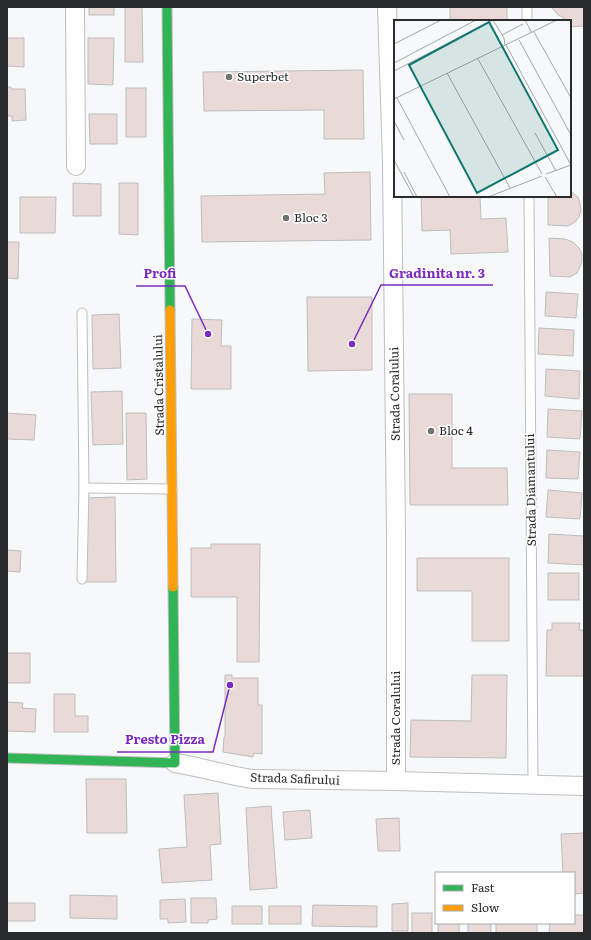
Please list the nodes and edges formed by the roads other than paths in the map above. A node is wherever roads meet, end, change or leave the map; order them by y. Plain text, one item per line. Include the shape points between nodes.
1 (75, 7) edge
2 (158, 7) edge
3 (167, 7) edge
4 (387, 7) edge
5 (527, 7) edge
6 (527, 20) edge
7 (165, 145) junction
8 (76, 166) dead end
9 (528, 197) edge
10 (82, 313) dead end
11 (84, 488) junction
12 (168, 489) junction
13 (82, 579) dead end
14 (164, 603) dead end
15 (7, 758) edge
16 (168, 760) junction
17 (396, 781) junction
18 (533, 785) junction
19 (584, 786) edge

1 - 8 street
2 - 7 street, Strada Cristalului
3 - 7 street, Strada Cristalului
4 - 17 street, Strada Coralului via 392,163 396,481
5 - 6 lane
7 - 12 street, Strada Cristalului
9 - 18 lane, Strada Diamantului
10 - 11 lane
11 - 12 lane
11 - 13 lane
12 - 14 street, Strada Cristalului
12 - 16 street, Strada Cristalului
15 - 16 street, Strada Safirului
16 - 17 street, Strada Safirului via 252,779
17 - 18 street, Strada Safirului
18 - 19 street, Strada Safirului

